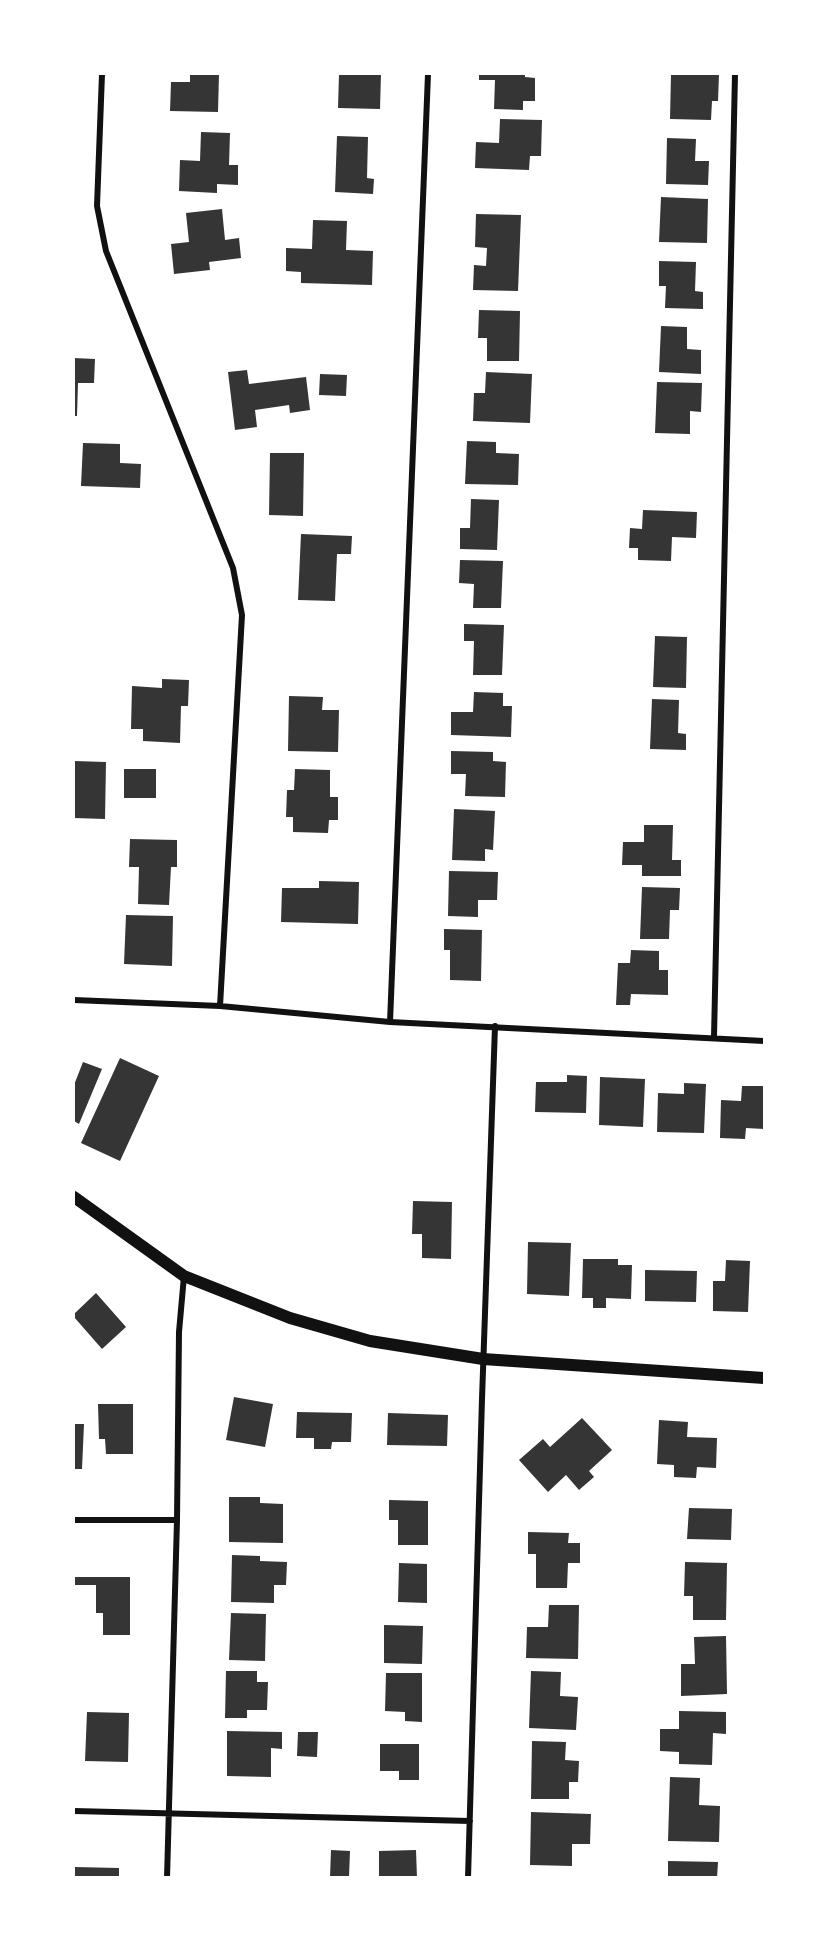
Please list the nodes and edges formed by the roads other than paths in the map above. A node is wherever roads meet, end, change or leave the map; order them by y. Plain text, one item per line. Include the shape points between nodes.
1 (102, 74) edge
2 (428, 74) edge
3 (735, 74) edge
4 (74, 1000) edge
5 (220, 1006) junction
6 (390, 1022) junction
7 (495, 1026) junction
8 (714, 1037) junction
9 (765, 1041) edge
10 (74, 1197) edge
11 (184, 1276) junction
12 (483, 1359) junction
13 (765, 1378) edge
14 (74, 1520) edge
15 (177, 1521) junction
16 (74, 1811) edge
17 (168, 1812) junction
18 (470, 1821) junction
19 (167, 1878) edge
20 (468, 1878) edge

1 - 5 street via 98,206 106,251 233,568 242,615
2 - 6 street
3 - 8 street
4 - 5 street
5 - 6 street
6 - 7 street
7 - 8 street
7 - 12 street
8 - 9 street
10 - 11 main road
11 - 12 main road via 291,1318 370,1341
11 - 15 street via 179,1332
12 - 13 main road
12 - 18 street
14 - 15 street
15 - 17 street
16 - 17 street
17 - 18 street
17 - 19 street
18 - 20 street

